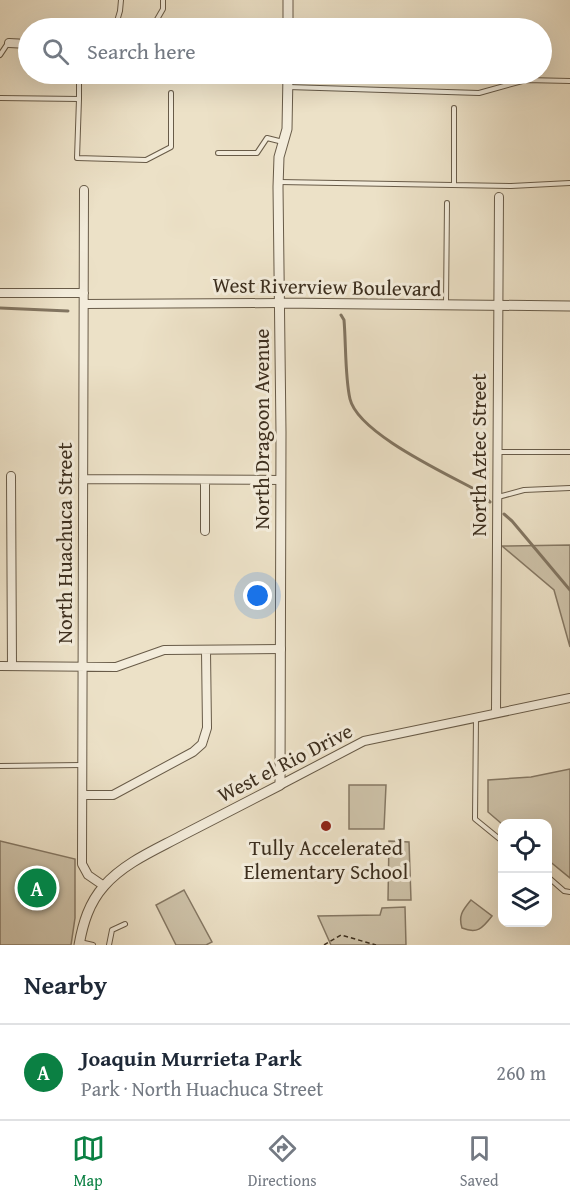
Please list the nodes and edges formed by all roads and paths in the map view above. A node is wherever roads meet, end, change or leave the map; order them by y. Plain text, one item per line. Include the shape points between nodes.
1 (121, 0) edge
2 (164, 0) edge
3 (288, 0) edge
4 (118, 18) edge
5 (158, 18) edge
6 (288, 18) edge
7 (9, 43) joint
8 (18, 43) edge
9 (0, 55) edge
10 (552, 81) edge
11 (570, 81) edge
12 (79, 84) edge
13 (512, 84) edge
14 (288, 87) joint
15 (171, 93) dead end
16 (0, 98) edge
17 (79, 99) junction
18 (454, 108) dead end
19 (283, 142) junction
20 (218, 153) dead end
21 (278, 182) junction
22 (570, 183) edge
23 (454, 185) junction
24 (84, 190) dead end
25 (499, 197) dead end
26 (447, 203) dead end
27 (0, 293) edge
28 (84, 293) junction
29 (279, 303) junction
30 (84, 304) junction
31 (446, 306) junction
32 (498, 306) junction
33 (570, 306) edge
34 (497, 452) junction
35 (570, 452) edge
36 (11, 476) dead end
37 (83, 479) junction
38 (205, 480) junction
39 (281, 480) junction
40 (570, 488) edge
41 (497, 498) junction
42 (205, 531) dead end
43 (280, 650) junction
44 (206, 651) junction
45 (0, 666) edge
46 (12, 666) junction
47 (83, 668) junction
48 (570, 698) edge
49 (496, 713) junction
50 (476, 718) junction
51 (83, 765) junction
52 (0, 766) edge
53 (280, 785) junction
54 (83, 795) junction
55 (498, 838) edge
56 (552, 880) edge
57 (104, 886) junction
58 (570, 892) edge
59 (125, 924) dead end
60 (80, 944) edge
61 (93, 945) edge
62 (109, 945) edge
63 (324, 945) edge
64 (376, 945) edge

1 - 4 lane
2 - 5 lane
3 - 6 street
7 - 8 street
7 - 9 lane
10 - 11 lane
12 - 17 lane
13 - 14 lane via 479,93
14 - 19 street, North Dragoon Avenue
15 - 17 lane via 171,147 146,160 77,158
16 - 17 lane
18 - 23 lane
19 - 20 lane via 267,138 257,153
19 - 21 street, North Dragoon Avenue
21 - 23 lane
21 - 29 street, North Dragoon Avenue
22 - 23 lane
24 - 28 street, North Huachuca Street
25 - 32 street, North Aztec Street
26 - 31 lane
27 - 28 street
28 - 30 street, North Huachuca Street
29 - 30 street, West Riverview Boulevard
29 - 31 street, West Riverview Boulevard
29 - 39 street, North Dragoon Avenue
30 - 37 street, North Huachuca Street
31 - 32 street, West Riverview Boulevard
32 - 33 street, West Riverview Boulevard
32 - 34 street, North Aztec Street
34 - 35 lane
34 - 41 street, North Aztec Street
36 - 46 street
37 - 38 street
37 - 47 street, North Huachuca Street
38 - 39 street
38 - 42 street
39 - 43 street, North Dragoon Avenue
40 - 41 lane via 524,489
41 - 49 street, North Aztec Street
43 - 44 street
43 - 53 street, North Dragoon Avenue
44 - 47 street via 164,650 116,667
44 - 54 street via 207,728 202,744 113,795
45 - 46 street
46 - 47 street
47 - 51 street, North Huachuca Street
48 - 49 street, West el Rio Drive
49 - 50 street, West el Rio Drive
50 - 53 street, West el Rio Drive via 364,741
50 - 55 lane via 475,819
51 - 52 lane
51 - 54 street, North Huachuca Street
53 - 57 street, West el Rio Drive via 120,870
54 - 57 street, North Huachuca Street via 82,864 88,875
56 - 58 lane
57 - 60 street, West el Rio Drive via 83,923
59 - 62 lane via 112,930
60 - 61 lane
63 - 64 path via 341,936

